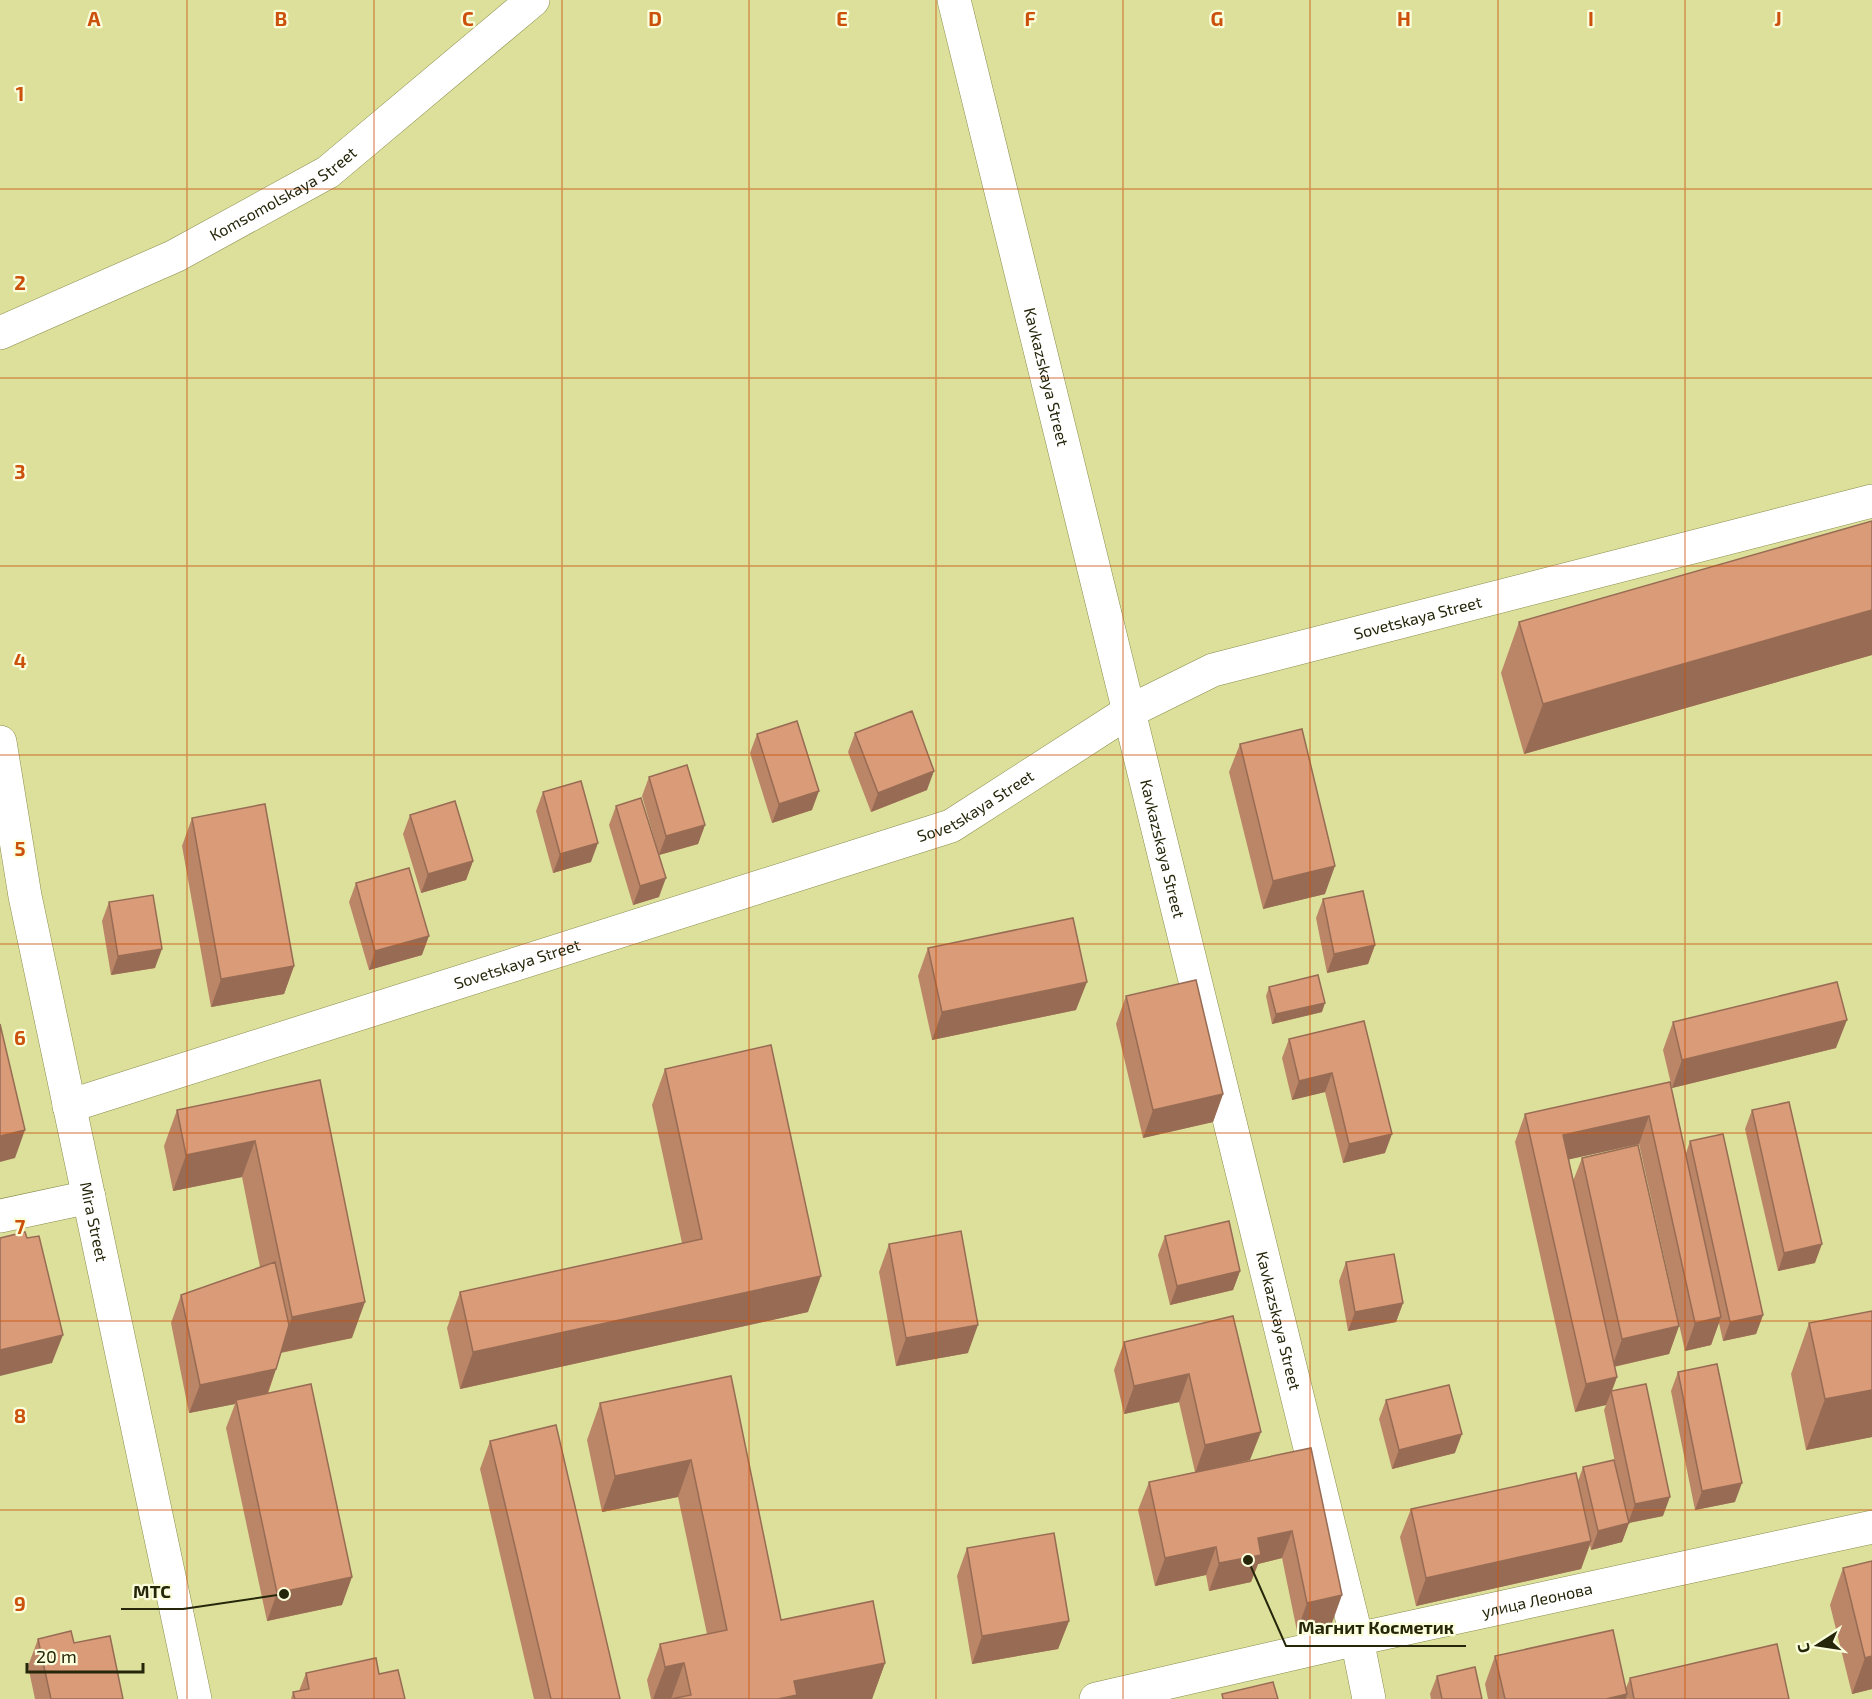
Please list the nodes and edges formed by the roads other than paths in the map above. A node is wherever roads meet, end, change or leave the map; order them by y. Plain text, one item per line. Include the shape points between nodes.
1 (533, 0) edge
2 (954, 0) edge
3 (0, 333) edge
4 (1872, 501) edge
5 (1128, 712) junction
6 (0, 742) edge
7 (13, 898) edge
8 (69, 1106) junction
9 (89, 1197) junction
10 (0, 1216) edge
11 (1872, 1527) edge
12 (1357, 1639) junction
13 (195, 1699) edge
14 (1096, 1699) edge
15 (1369, 1699) edge

1 - 3 street, Komsomolskaya Street via 328,172 175,256
2 - 5 street, Kavkazskaya Street
4 - 5 street, Sovetskaya Street via 1214,670
5 - 8 street, Sovetskaya Street via 951,826
5 - 12 street, Kavkazskaya Street
6 - 7 street, Mira Street
7 - 8 street, Mira Street
8 - 9 street, Mira Street
9 - 10 street
9 - 13 street, Mira Street
11 - 12 street, улица Леонова
12 - 14 street, улица Леонова
12 - 15 street, Kavkazskaya Street

